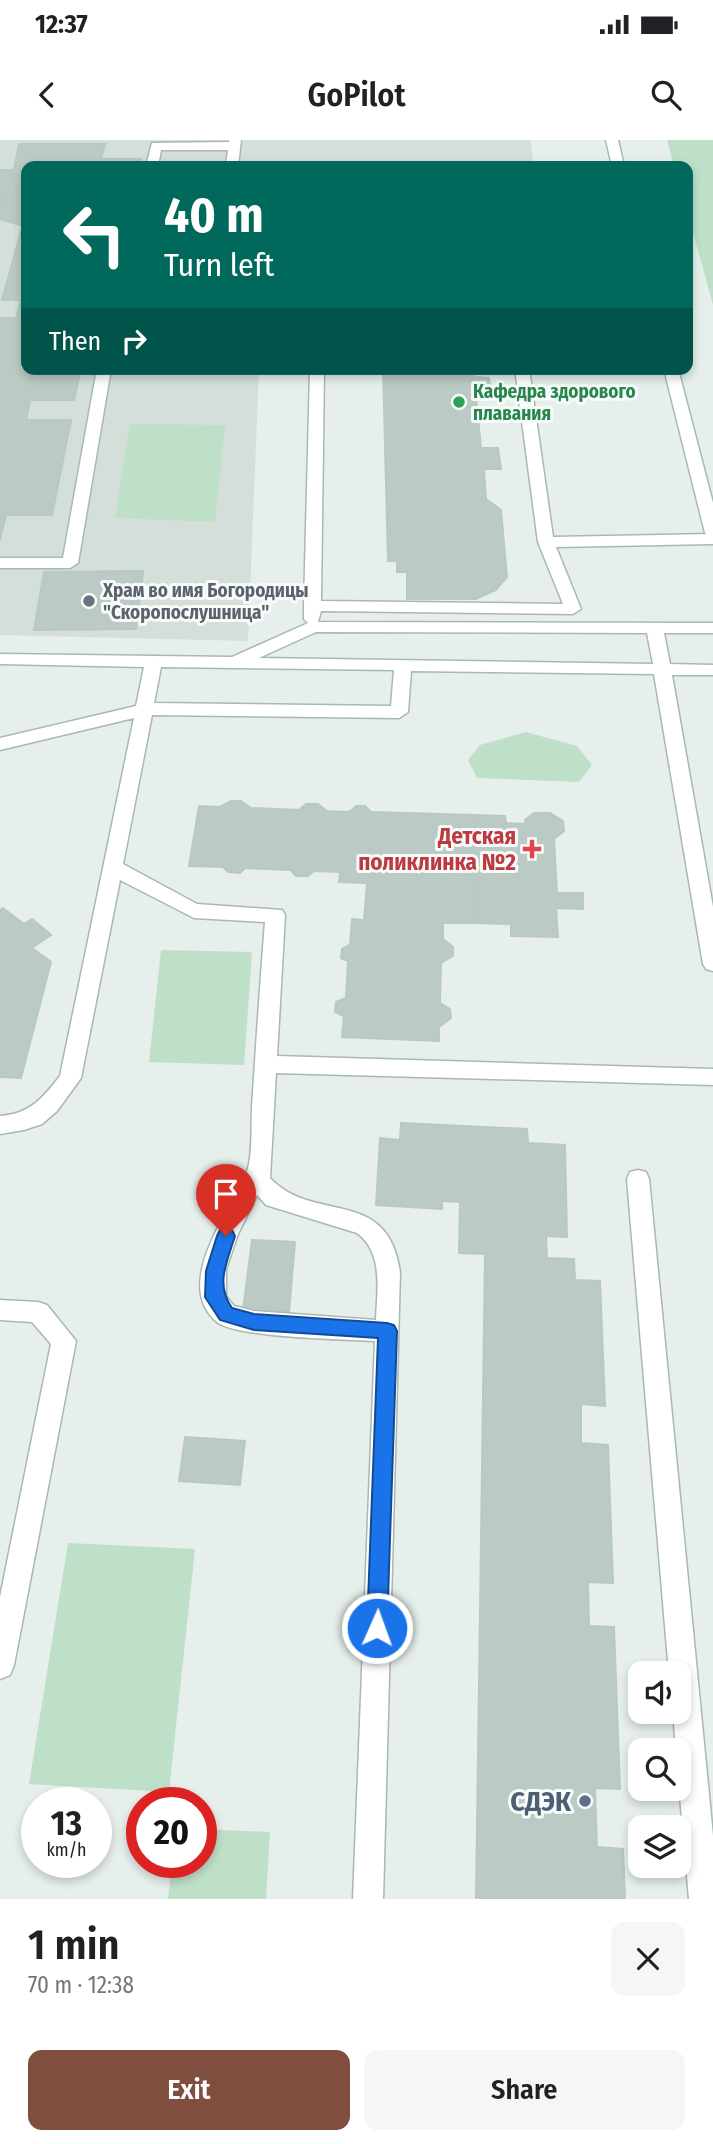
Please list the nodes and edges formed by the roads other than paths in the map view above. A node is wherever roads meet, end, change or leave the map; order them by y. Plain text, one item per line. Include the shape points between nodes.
1 (612, 140) edge
2 (234, 143) edge
3 (153, 161) edge
4 (232, 161) edge
5 (617, 161) edge
6 (103, 375) edge
7 (317, 375) edge
8 (523, 375) edge
9 (673, 375) edge
10 (713, 533) edge
11 (713, 539) edge
12 (546, 541) junction
13 (0, 563) edge
14 (312, 606) junction
15 (313, 627) junction
16 (656, 628) junction
17 (713, 628) edge
18 (0, 659) edge
19 (154, 661) junction
20 (234, 662) junction
21 (403, 665) junction
22 (663, 669) junction
23 (713, 670) edge
24 (146, 709) junction
25 (0, 744) edge
26 (112, 867) junction
27 (713, 964) edge
28 (267, 1064) junction
29 (713, 1077) edge
30 (0, 1125) edge
31 (257, 1174) junction
32 (638, 1179) dead end
33 (0, 1310) edge
34 (387, 1331) junction
35 (0, 1665) edge
36 (706, 1881) edge
37 (368, 1899) edge

1 - 5 main road
2 - 3 main road via 156,146
2 - 4 main road
6 - 13 main road via 69,563
7 - 14 main road
8 - 12 main road
9 - 10 main road
11 - 12 main road
12 - 14 main road via 573,609
14 - 15 main road
15 - 16 main road
15 - 20 main road
16 - 17 main road
16 - 22 main road
18 - 19 main road
19 - 20 main road
19 - 24 main road
20 - 21 main road
21 - 22 main road
21 - 24 main road via 399,712
22 - 23 main road
22 - 27 main road
24 - 25 main road
24 - 26 main road
26 - 28 main road via 194,911 275,915
26 - 30 main road via 70,1078 44,1113 19,1125
28 - 29 main road
28 - 31 main road
31 - 34 main road via 264,1190 274,1198 375,1232 384,1244 389,1280
31 - 34 main road via 232,1218 215,1271 214,1297 226,1315 254,1322
32 - 36 main road
33 - 35 main road via 38,1312 64,1342
34 - 37 main road

